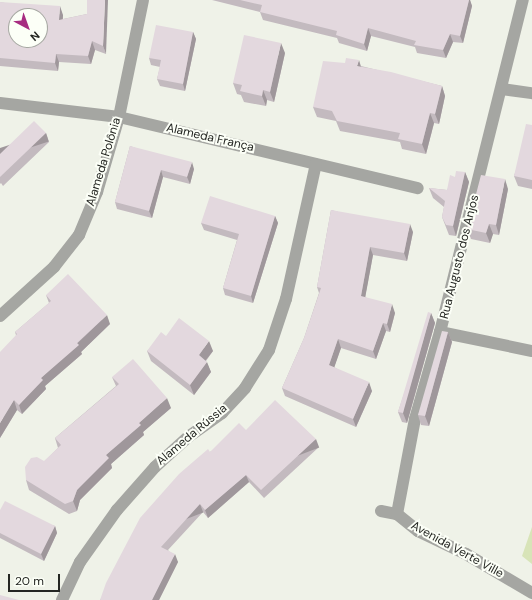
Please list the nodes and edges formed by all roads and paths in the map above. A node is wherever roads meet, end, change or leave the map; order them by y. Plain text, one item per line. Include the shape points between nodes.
1 (143, 0) edge
2 (523, 0) edge
3 (502, 89) junction
4 (532, 93) edge
5 (0, 103) edge
6 (119, 117) junction
7 (316, 164) junction
8 (418, 188) dead end
9 (0, 316) edge
10 (440, 332) junction
11 (532, 351) edge
12 (381, 511) dead end
13 (397, 514) junction
14 (532, 593) edge
15 (62, 600) edge

1 - 6 street, Alameda Polônia
2 - 3 street, Rua Augusto dos Anjos
3 - 4 street
3 - 10 street, Rua Augusto dos Anjos
5 - 6 street, Alameda França
6 - 7 street, Alameda França
6 - 9 street, Alameda Polônia via 97,192 79,235 54,267
7 - 8 street, Alameda França
7 - 15 street, Alameda Rússia via 286,300 269,350 245,388 222,413 188,437 155,467 117,510 80,562
10 - 11 street
10 - 13 street, Rua Augusto dos Anjos via 415,419
12 - 13 street, Avenida Verte Ville
13 - 14 street, Avenida Verte Ville via 418,531 466,554

